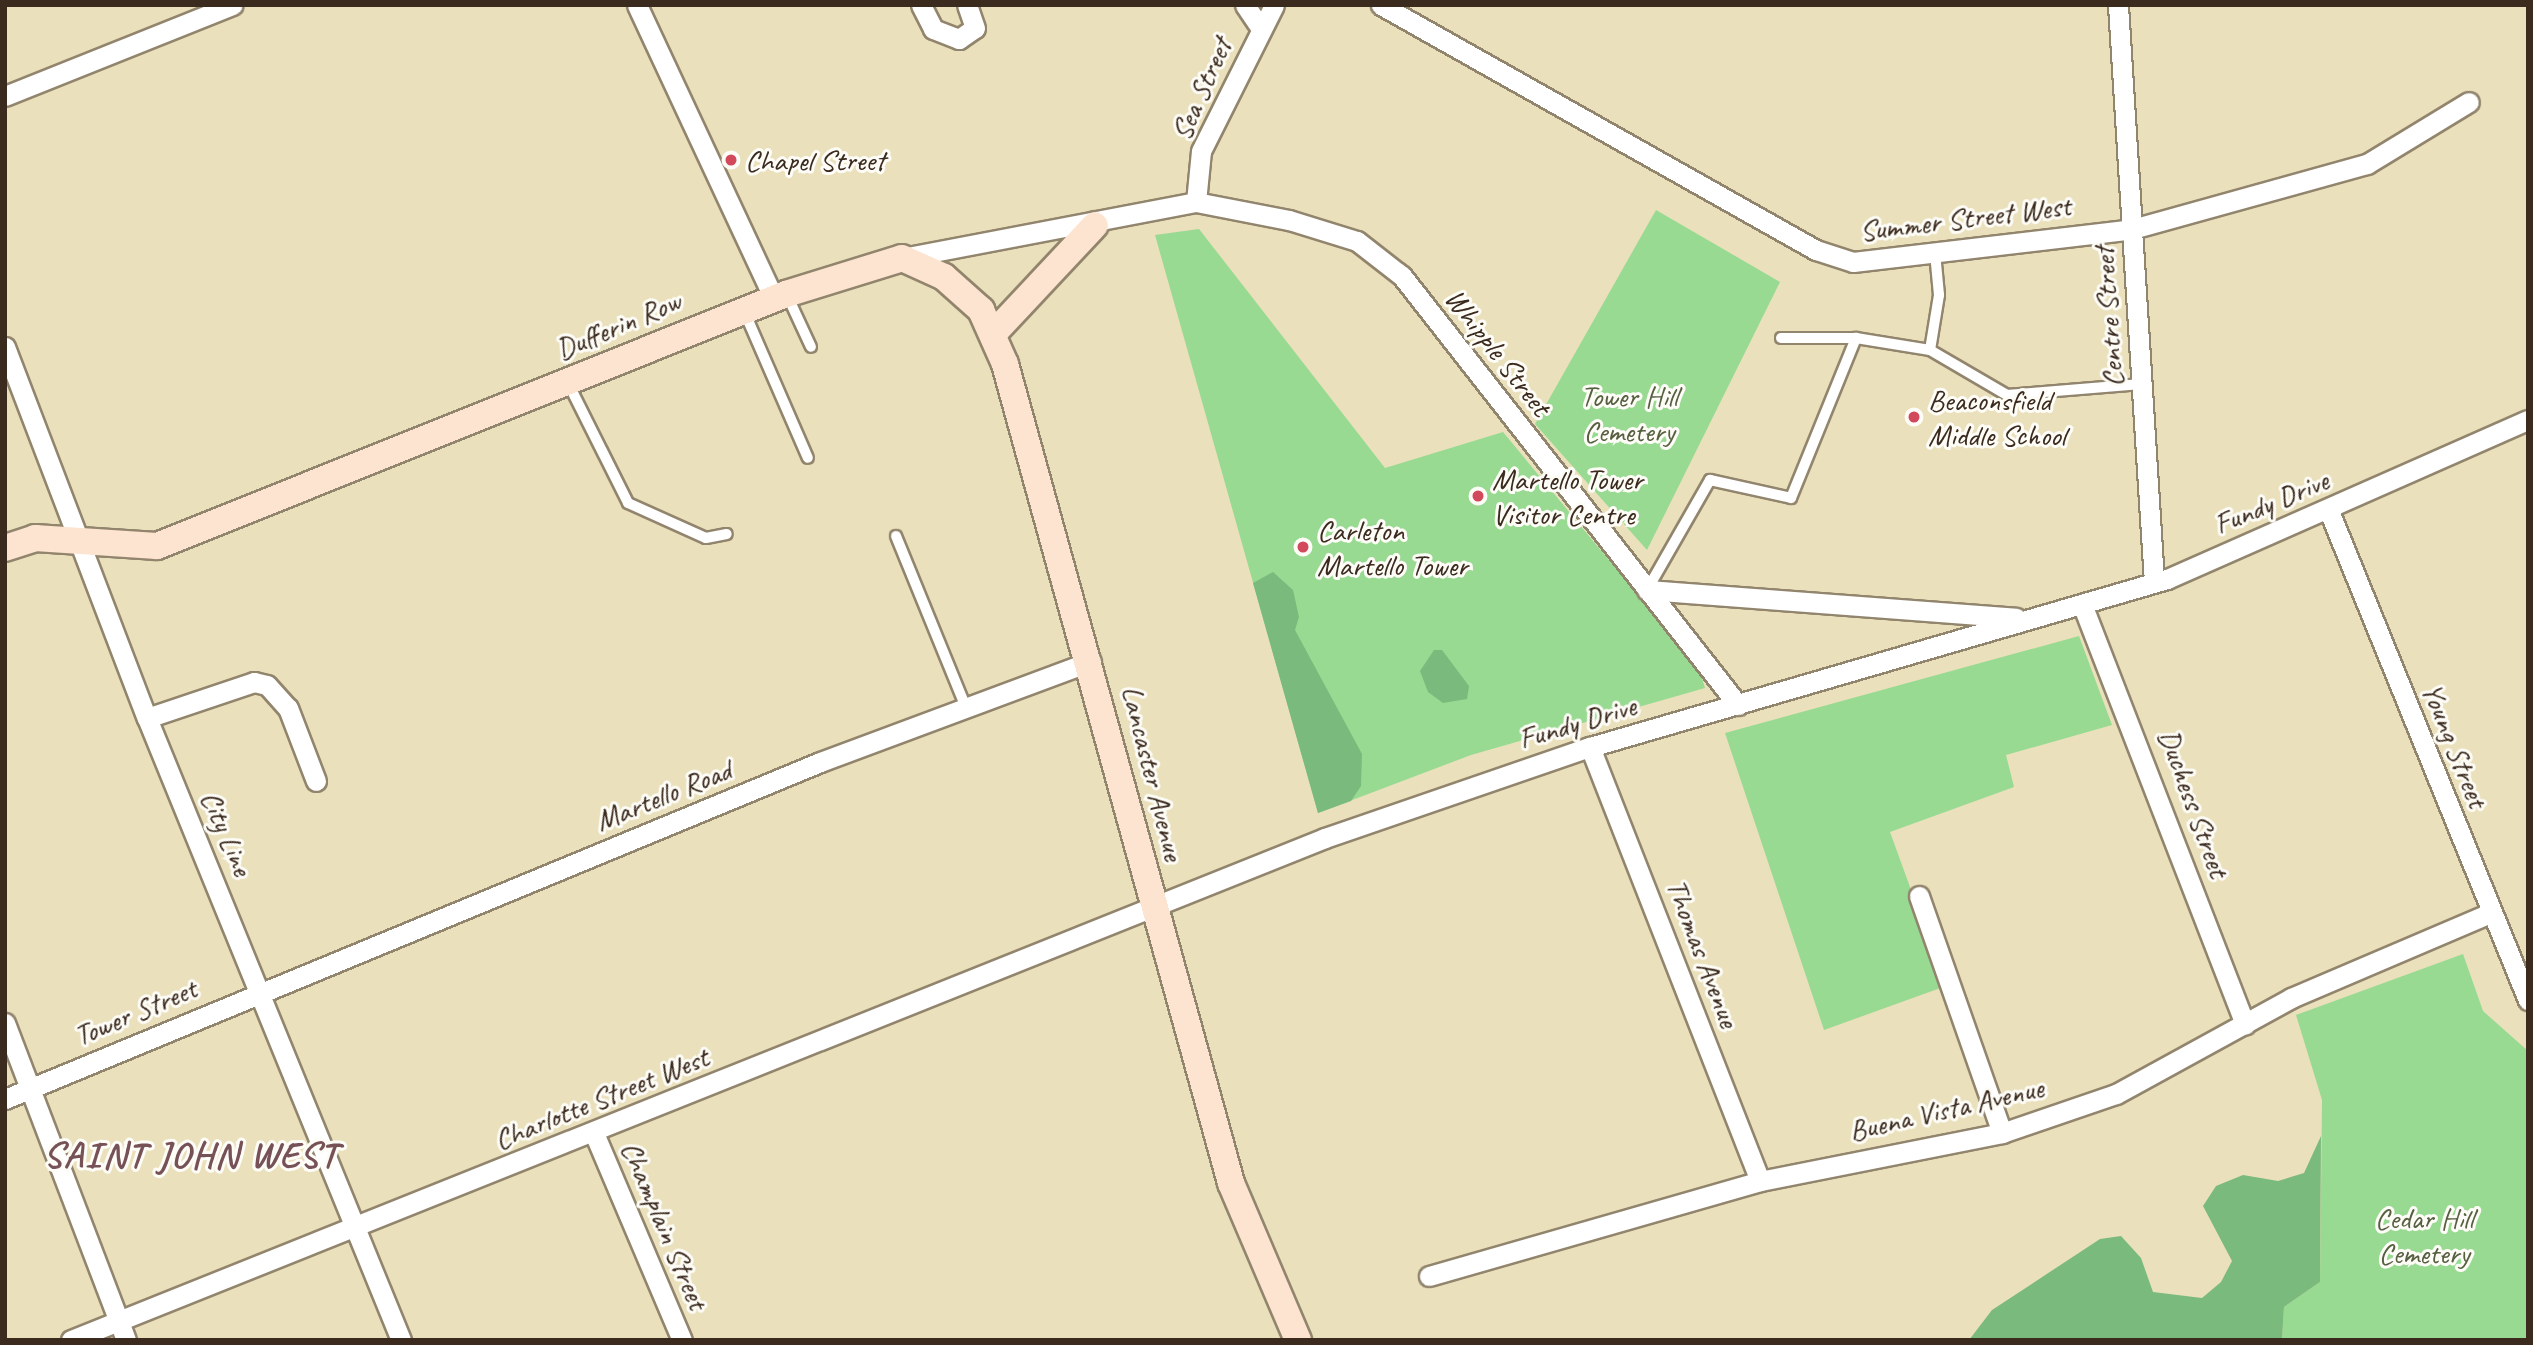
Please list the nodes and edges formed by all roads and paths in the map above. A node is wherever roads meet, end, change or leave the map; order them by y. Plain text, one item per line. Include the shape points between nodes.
1 (232, 5) edge
2 (637, 5) edge
3 (921, 5) edge
4 (967, 5) edge
5 (1245, 5) edge
6 (1274, 5) edge
7 (1381, 5) edge
8 (2118, 5) edge
9 (1261, 29) junction
10 (5, 96) edge
11 (2469, 102) dead end
12 (1195, 202) junction
13 (1095, 225) junction
14 (2132, 229) junction
15 (1934, 253) junction
16 (902, 258) junction
17 (780, 296) junction
18 (743, 309) junction
19 (995, 332) junction
20 (1781, 338) dead end
21 (1856, 338) junction
22 (5, 347) edge
23 (811, 348) dead end
24 (1930, 350) junction
25 (568, 382) junction
26 (2142, 384) junction
27 (2528, 419) edge
28 (808, 458) dead end
29 (2329, 511) junction
30 (727, 534) dead end
31 (896, 536) dead end
32 (80, 544) junction
33 (5, 548) edge
34 (2154, 582) junction
35 (1647, 590) junction
36 (2082, 604) junction
37 (2030, 619) junction
38 (1091, 661) junction
39 (965, 705) junction
40 (1738, 705) junction
41 (147, 718) junction
42 (1590, 747) junction
43 (316, 781) dead end
44 (1919, 896) dead end
45 (1152, 911) junction
46 (2490, 913) junction
47 (261, 991) junction
48 (2528, 1000) edge
49 (5, 1023) edge
50 (2245, 1025) junction
51 (32, 1088) junction
52 (5, 1099) edge
53 (594, 1133) junction
54 (2002, 1133) junction
55 (1760, 1181) junction
56 (358, 1229) junction
57 (1429, 1276) dead end
58 (118, 1321) junction
59 (71, 1340) edge
60 (126, 1340) edge
61 (401, 1340) edge
62 (682, 1340) edge
63 (1298, 1340) edge

1 - 10 street
2 - 17 street
3 - 4 street via 933,29 959,39 975,27
5 - 9 street
6 - 9 street, Sea Street
7 - 15 street, Summer Street West via 1826,255 1853,262
8 - 14 street, Centre Street
9 - 12 street, Sea Street via 1201,151
11 - 14 street, Summer Street West via 2367,164
12 - 13 street, Dufferin Row
12 - 35 street, Whipple Street via 1328,229 1379,254
13 - 16 street, Dufferin Row
13 - 19 street
14 - 15 street, Summer Street West
14 - 26 street, Centre Street
15 - 24 lane via 1938,295
16 - 17 street, Dufferin Row
16 - 19 street, Lancaster Avenue via 966,294
17 - 18 street, Dufferin Row
17 - 23 lane
18 - 25 street, Dufferin Row
18 - 28 lane
19 - 38 street, Lancaster Avenue
20 - 21 lane
21 - 24 lane
21 - 35 lane via 1791,498 1710,480
22 - 32 street, City Line
24 - 26 lane via 2007,395
25 - 30 lane via 628,503 706,538
25 - 32 street, Dufferin Row via 157,546
26 - 34 street, Centre Street
27 - 29 street, Fundy Drive
29 - 34 street, Fundy Drive
29 - 46 street, Young Street
31 - 39 lane
32 - 33 street, Dufferin Row via 34,538
32 - 41 street, City Line
34 - 36 street, Fundy Drive
35 - 37 street, Fundy Drive
35 - 40 street, Whipple Street
36 - 37 street, Fundy Drive
36 - 50 street, Duchess Street
37 - 40 street, Fundy Drive
38 - 39 street, Martello Road
38 - 45 street, Lancaster Avenue
39 - 47 street, Martello Road
40 - 42 street, Fundy Drive
41 - 43 street via 254,682 267,685 288,708
41 - 47 street, City Line
42 - 45 street, Fundy Drive via 1325,838
42 - 55 street, Thomas Avenue
44 - 54 street
45 - 53 street, Charlotte Street West
45 - 63 street, Lancaster Avenue via 1231,1183
46 - 48 street, Young Street
46 - 50 street, Buena Vista Avenue
47 - 51 street, Tower Street
47 - 56 street, City Line
49 - 51 street
50 - 54 street, Buena Vista Avenue via 2116,1094
51 - 52 street, Tower Street
51 - 58 street
53 - 56 street, Charlotte Street West
53 - 62 street, Champlain Street
54 - 55 street, Buena Vista Avenue
55 - 57 street, Buena Vista Avenue
56 - 58 street, Charlotte Street West
56 - 61 street, City Line
58 - 59 street, Charlotte Street West
58 - 60 street

